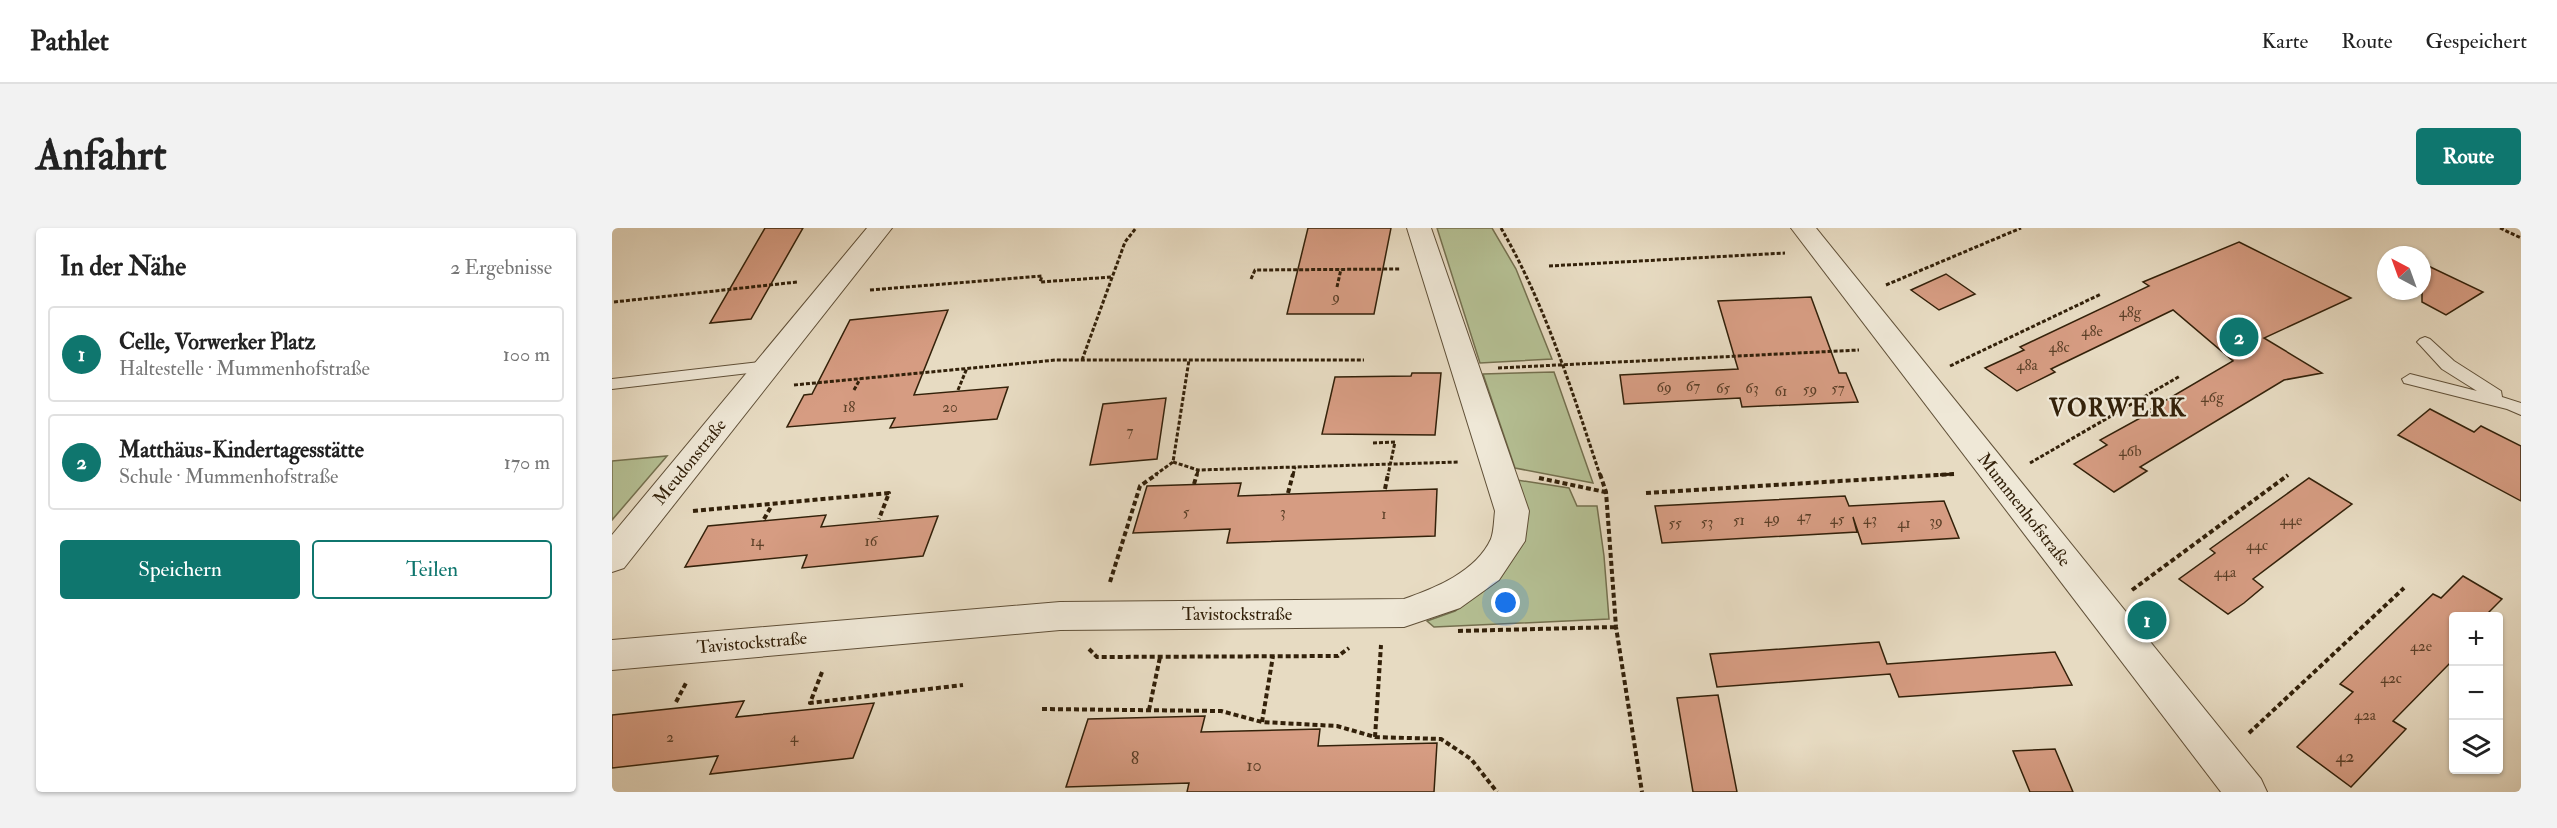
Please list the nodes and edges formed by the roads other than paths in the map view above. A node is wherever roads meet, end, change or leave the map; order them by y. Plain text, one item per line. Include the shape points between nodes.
1 (880, 228) edge
2 (1419, 228) edge
3 (1812, 240) edge
4 (2425, 342) dead end
5 (768, 366) junction
6 (2410, 379) dead end
7 (612, 384) edge
8 (2516, 408) edge
9 (612, 559) edge
10 (612, 655) edge
11 (2246, 792) edge

1 - 5 street, Meudonstraße
2 - 10 street, Tavistockstraße via 1512,511 1508,541 1487,571 1447,598 1404,613 1060,616
3 - 11 street, Mummenhofstraße
4 - 8 lane via 2448,365
5 - 7 lane
5 - 9 street, Meudonstraße
6 - 8 lane

